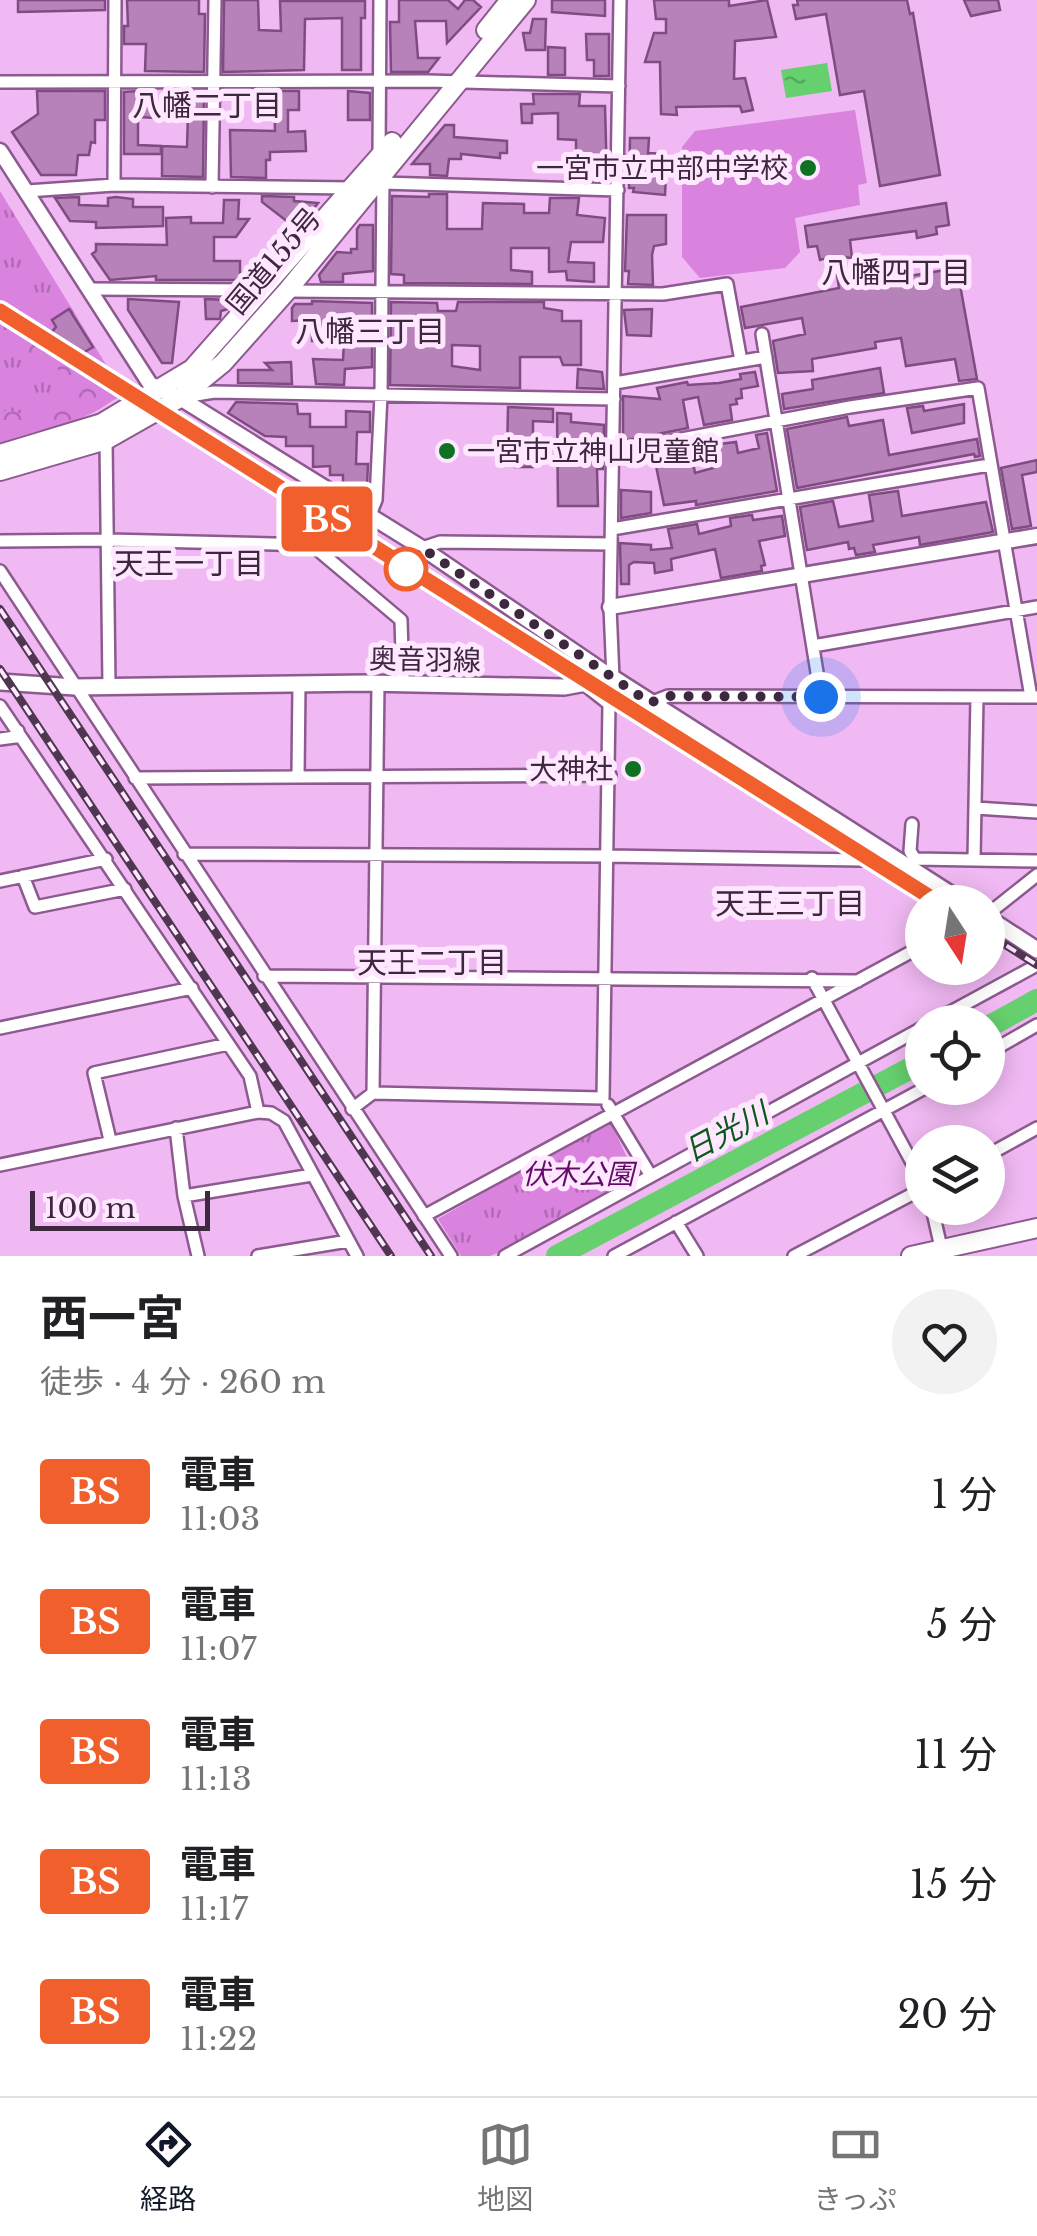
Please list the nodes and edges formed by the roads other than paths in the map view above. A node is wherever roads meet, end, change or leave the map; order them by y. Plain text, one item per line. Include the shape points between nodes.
1 (115, 0) edge
2 (215, 0) edge
3 (380, 0) edge
4 (510, 0) edge
5 (526, 0) edge
6 (620, 0) edge
7 (0, 82) edge
8 (115, 82) junction
9 (214, 82) junction
10 (380, 82) junction
11 (451, 82) junction
12 (619, 86) junction
13 (0, 151) edge
14 (382, 170) junction
15 (114, 185) junction
16 (212, 186) junction
17 (352, 188) junction
18 (618, 190) junction
19 (26, 191) junction
20 (90, 289) junction
21 (264, 290) junction
22 (287, 291) junction
23 (382, 292) junction
24 (616, 294) junction
25 (762, 334) dead end
26 (766, 357) junction
27 (741, 361) junction
28 (614, 383) junction
29 (160, 391) junction
30 (381, 395) junction
31 (180, 398) junction
32 (614, 399) junction
33 (777, 422) junction
34 (106, 440) junction
35 (614, 452) junction
36 (0, 454) edge
37 (990, 465) junction
38 (0, 471) edge
39 (789, 500) junction
40 (293, 507) dead end
41 (369, 517) junction
42 (612, 529) junction
43 (1037, 536) edge
44 (109, 540) junction
45 (0, 541) edge
46 (1004, 541) junction
47 (611, 544) junction
48 (312, 545) junction
49 (422, 548) junction
50 (0, 572) edge
51 (801, 573) junction
52 (610, 607) junction
53 (1037, 607) edge
54 (1016, 610) junction
55 (813, 646) junction
56 (612, 678) junction
57 (0, 682) edge
58 (300, 684) junction
59 (378, 684) junction
60 (403, 685) junction
61 (585, 685) junction
62 (75, 686) junction
63 (109, 686) junction
64 (821, 697) junction
65 (977, 697) junction
66 (1034, 697) edge
67 (650, 703) junction
68 (0, 706) edge
69 (18, 732) junction
70 (0, 739) edge
71 (610, 775) junction
72 (376, 776) junction
73 (298, 777) junction
74 (135, 778) junction
75 (976, 808) junction
76 (1037, 812) edge
77 (912, 824) dead end
78 (877, 848) junction
79 (184, 854) junction
80 (376, 856) junction
81 (608, 856) junction
82 (106, 858) junction
83 (974, 859) junction
84 (1037, 861) edge
85 (911, 863) junction
86 (1037, 875) edge
87 (23, 876) junction
88 (0, 881) edge
89 (940, 885) edge
90 (125, 889) junction
91 (1005, 902) edge
92 (1005, 928) edge
93 (1037, 950) edge
94 (905, 955) edge
95 (1037, 965) edge
96 (264, 976) junction
97 (375, 977) junction
98 (606, 978) junction
99 (812, 978) junction
100 (858, 981) junction
101 (192, 988) junction
102 (824, 1000) junction
103 (963, 1005) edge
104 (1037, 1026) edge
105 (0, 1028) edge
106 (905, 1038) edge
107 (228, 1044) junction
108 (1005, 1044) edge
109 (859, 1064) junction
110 (372, 1093) junction
111 (905, 1097) edge
112 (603, 1098) junction
113 (882, 1107) junction
114 (352, 1109) junction
115 (258, 1112) junction
116 (612, 1112) junction
117 (176, 1128) junction
118 (1037, 1128) edge
119 (110, 1140) junction
120 (1005, 1146) edge
121 (905, 1150) edge
122 (0, 1164) edge
123 (312, 1175) junction
124 (651, 1176) junction
125 (184, 1196) junction
126 (905, 1199) edge
127 (424, 1216) junction
128 (676, 1222) junction
129 (938, 1225) edge
130 (1037, 1228) edge
131 (1037, 1239) edge
132 (348, 1241) junction
133 (947, 1254) edge
134 (198, 1256) edge
135 (258, 1256) edge
136 (356, 1256) edge
137 (451, 1256) edge
138 (504, 1256) edge
139 (614, 1256) edge
140 (696, 1256) edge
141 (794, 1256) edge
142 (911, 1256) edge

1 - 8 street
2 - 9 street
3 - 10 street
4 - 11 main road, 国道155号
5 - 11 main road, 国道155号
6 - 12 street
7 - 8 street
8 - 9 street
8 - 15 street
9 - 10 street
9 - 16 street
10 - 11 street
10 - 14 street
11 - 12 street
11 - 14 main road, 国道155号
12 - 18 street
13 - 19 street
14 - 17 main road, 国道155号
14 - 18 street
14 - 22 main road, 国道155号
14 - 23 street
15 - 16 street
15 - 19 street
16 - 17 street
17 - 21 main road, 国道155号
18 - 24 street
19 - 20 street
20 - 21 street
20 - 29 street
21 - 29 main road, 国道155号 via 192,369
22 - 23 street
22 - 31 main road, 国道155号
23 - 24 street
23 - 30 street
24 - 27 street via 727,284
24 - 28 street
25 - 26 street
26 - 27 street
26 - 33 street
27 - 28 street
28 - 32 street
29 - 31 street
29 - 36 main road, 国道155号 via 84,430
30 - 31 street via 214,392
30 - 32 street
30 - 41 street via 376,500
31 - 34 main road, 国道155号
31 - 41 street
32 - 35 street
33 - 35 street
33 - 37 street via 978,388
33 - 39 street
34 - 38 main road, 国道155号
34 - 44 street
35 - 42 street
37 - 39 street
37 - 46 street
39 - 42 street
39 - 51 street
40 - 48 street
41 - 49 street
42 - 47 street
43 - 46 street
44 - 45 street
44 - 48 street
44 - 63 street
46 - 51 street
46 - 54 street
47 - 49 street via 440,542
47 - 52 street
48 - 60 street via 401,620
49 - 56 street
50 - 62 street
51 - 52 street
51 - 55 street
52 - 56 street
53 - 54 street
54 - 55 street
54 - 66 street
55 - 64 street
56 - 61 main road, 奥音羽線
56 - 67 main road
57 - 62 main road, 奥音羽線
58 - 59 main road, 奥音羽線
58 - 63 main road, 奥音羽線
58 - 73 street
59 - 60 main road, 奥音羽線
59 - 72 street
60 - 61 main road, 奥音羽線
61 - 71 street via 609,704
62 - 63 main road, 奥音羽線
62 - 74 street
64 - 65 street
64 - 67 street via 668,696
65 - 66 street
65 - 75 street
67 - 78 main road
68 - 69 street
69 - 70 street
69 - 82 street
71 - 72 street
71 - 81 street
72 - 73 street
72 - 80 street
73 - 74 street
74 - 79 street
75 - 76 street
75 - 83 street
77 - 85 street
78 - 81 street via 862,860
78 - 85 main road
79 - 80 street
79 - 96 street
80 - 81 street
80 - 97 street
81 - 98 street
82 - 87 street
82 - 90 street
83 - 84 street
83 - 85 street
85 - 89 main road
86 - 91 street
87 - 88 street
87 - 90 street via 35,907
90 - 101 street
92 - 93 main road
94 - 100 street
95 - 103 street
96 - 97 street
96 - 114 street
97 - 98 street
97 - 110 street
98 - 99 street
98 - 112 street
99 - 100 street
99 - 102 street
100 - 102 street
101 - 105 street
101 - 107 street
102 - 109 street
102 - 116 street
104 - 108 street
106 - 109 street
107 - 115 street via 250,1076
107 - 119 street via 94,1073
109 - 113 street
109 - 124 street
110 - 112 street
110 - 114 street
111 - 113 street
112 - 116 street
113 - 121 street
113 - 128 street
114 - 127 street
115 - 117 street
115 - 123 street via 284,1121
116 - 124 street
116 - 127 street
117 - 119 street
117 - 125 street
118 - 120 street
119 - 122 street
123 - 125 street
123 - 132 street
124 - 138 street
125 - 134 street
126 - 141 street
127 - 137 street
128 - 139 street
128 - 140 street
129 - 133 street
130 - 133 main road
131 - 133 main road
132 - 135 street
132 - 136 street
133 - 142 main road

